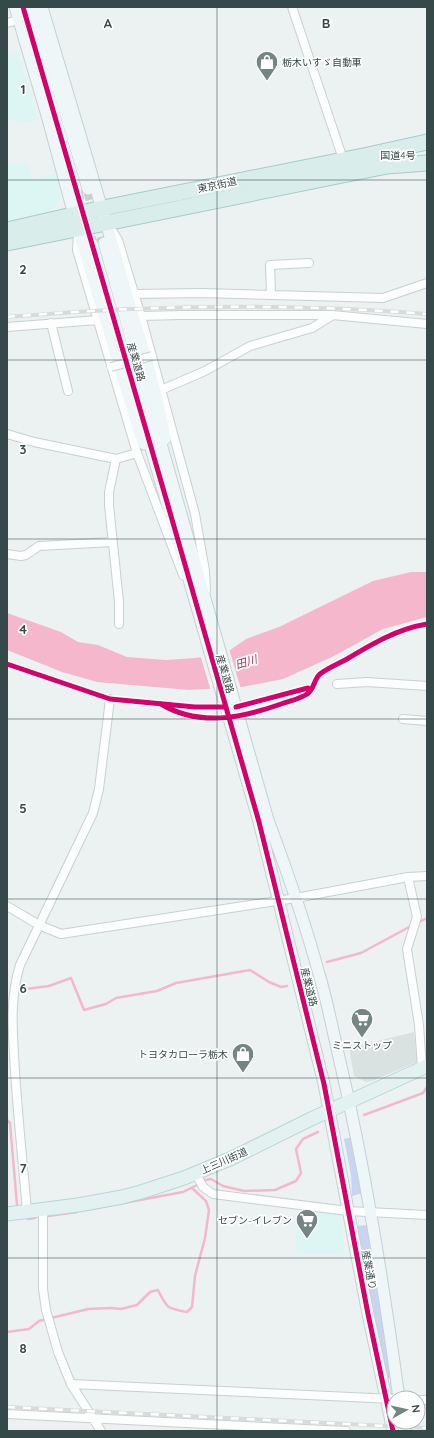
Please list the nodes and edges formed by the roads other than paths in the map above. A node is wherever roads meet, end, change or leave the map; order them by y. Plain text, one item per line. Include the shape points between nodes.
1 (15, 7) edge
2 (23, 7) edge
3 (34, 7) edge
4 (42, 7) edge
5 (292, 7) edge
6 (18, 20) junction
7 (7, 23) edge
8 (427, 142) edge
9 (368, 155) junction
10 (427, 155) edge
11 (427, 163) edge
12 (345, 167) junction
13 (88, 189) tunnel mouth
14 (76, 190) tunnel mouth
15 (103, 208) junction
16 (76, 222) junction
17 (107, 223) junction
18 (7, 230) edge
19 (7, 243) edge
20 (98, 243) tunnel mouth
21 (309, 263) dead end
22 (427, 283) edge
23 (134, 294) junction
24 (271, 295) junction
25 (333, 315) junction
26 (142, 316) junction
27 (98, 320) junction
28 (51, 323) junction
29 (427, 324) edge
30 (7, 327) edge
31 (152, 356) junction
32 (112, 367) junction
33 (161, 390) junction
34 (68, 391) dead end
35 (7, 434) edge
36 (137, 453) junction
37 (116, 459) junction
38 (171, 500) junction
39 (114, 542) junction
40 (7, 554) edge
41 (202, 610) junction
42 (119, 624) dead end
43 (337, 684) dead end
44 (427, 686) edge
45 (110, 699) dead end
46 (229, 702) junction
47 (403, 719) dead end
48 (427, 721) edge
49 (427, 876) edge
50 (408, 877) junction
51 (296, 898) junction
52 (278, 900) junction
53 (7, 906) edge
54 (39, 925) junction
55 (425, 1067) edge
56 (349, 1102) junction
57 (330, 1111) junction
58 (196, 1174) junction
59 (43, 1209) junction
60 (348, 1210) junction
61 (27, 1211) junction
62 (371, 1212) junction
63 (7, 1214) edge
64 (427, 1215) edge
65 (71, 1384) junction
66 (388, 1390) edge
67 (398, 1390) edge
68 (386, 1398) edge
69 (7, 1414) edge
70 (92, 1418) junction
71 (101, 1431) edge
72 (346, 1431) edge

1 - 6 street
2 - 14 street
3 - 13 street
4 - 15 street
5 - 12 street
6 - 7 street
6 - 16 street
8 - 9 highway, 東京街道
9 - 10 highway, 国道4号
9 - 12 highway, 東京街道
11 - 12 highway, 東京街道
12 - 15 highway, 東京街道
12 - 17 highway, 東京街道
15 - 16 highway, 東京街道
15 - 17 street
16 - 17 highway, 東京街道
16 - 18 highway, 東京街道
16 - 19 highway, 東京街道
16 - 27 street via 77,250
16 - 38 street via 139,431
17 - 23 street via 118,240
17 - 38 street via 163,424
20 - 38 street, 産業道路
21 - 24 street via 270,265
22 - 24 street via 383,298
23 - 24 street
23 - 26 street
25 - 26 street
25 - 29 street
25 - 33 street via 312,328 250,346 205,371
26 - 31 street
27 - 28 street
27 - 32 street
28 - 30 street
28 - 34 street
31 - 32 street, bridge
31 - 33 street
32 - 36 street
33 - 41 street via 195,514 205,571
35 - 37 street
36 - 37 street
36 - 41 street via 183,575
37 - 39 street via 109,492
38 - 41 street, 産業道路
39 - 40 street via 39,546 26,555
39 - 42 street
41 - 46 street, 産業道路
43 - 44 street via 367,682
45 - 54 street via 99,789 92,813
46 - 51 street, 産業道路
46 - 52 street, 産業道路
47 - 48 street
49 - 50 street
50 - 51 street
50 - 55 street via 417,917 407,949
51 - 52 street
51 - 56 street, 産業道路 via 320,975
52 - 54 street via 61,934
52 - 57 street, 産業道路
53 - 54 street
54 - 61 street via 20,965 14,988 12,1019
55 - 56 main road, 上三川街道
56 - 57 main road, 上三川街道
56 - 62 street, 産業通り
57 - 58 main road, 上三川街道
57 - 60 street, 産業通り
58 - 59 main road, 上三川街道 via 122,1197
58 - 60 street via 203,1187 213,1194
59 - 61 main road, 上三川街道
59 - 65 street via 43,1289 46,1310 58,1352
60 - 62 street
60 - 66 street, 産業通り via 368,1314
61 - 63 main road, 上三川街道
62 - 64 street
62 - 67 street, 産業通り
65 - 68 street
65 - 70 street
69 - 70 street
70 - 71 street
70 - 72 street

